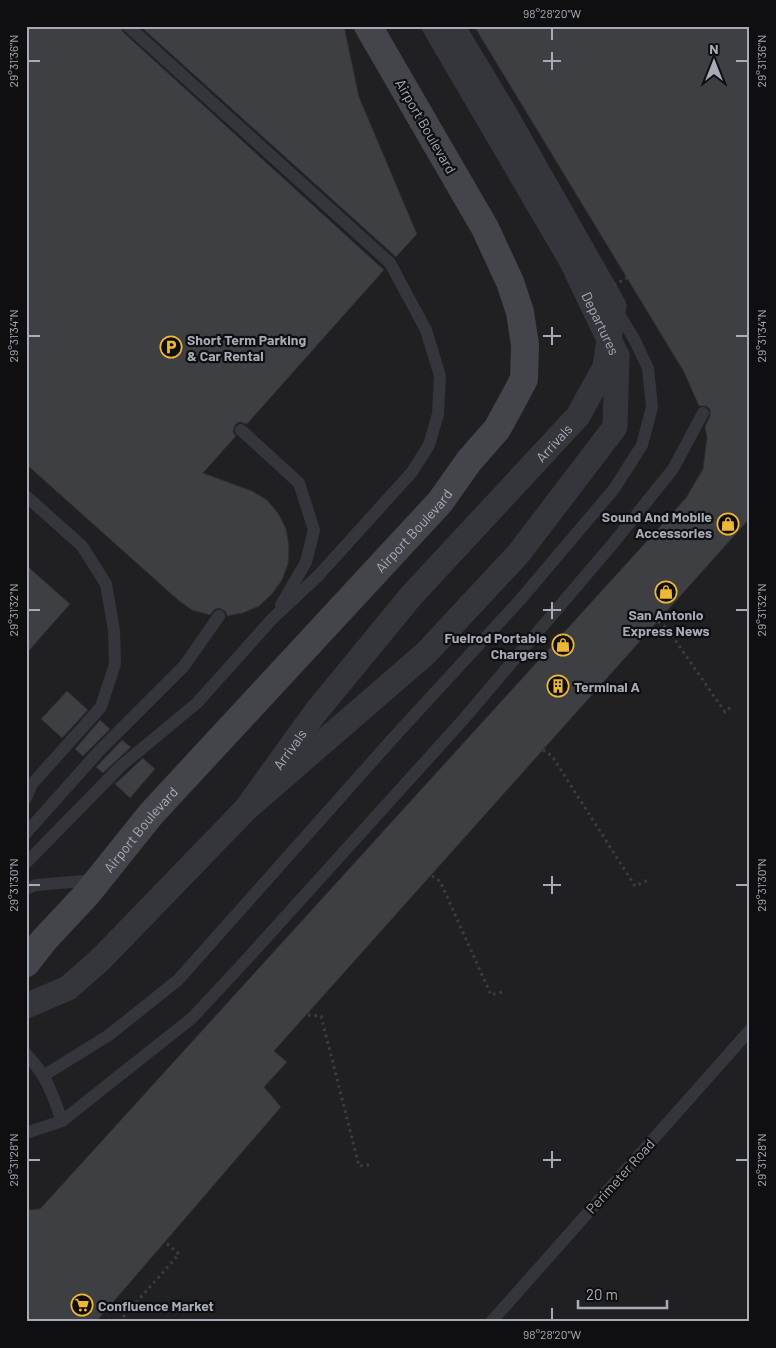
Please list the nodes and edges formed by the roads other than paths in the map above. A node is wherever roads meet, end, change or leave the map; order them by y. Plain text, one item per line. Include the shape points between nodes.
1 (128, 26) edge
2 (368, 26) edge
3 (434, 26) edge
4 (452, 26) edge
5 (614, 306) junction
6 (703, 413) dead end
7 (241, 430) dead end
8 (26, 496) edge
9 (219, 616) dead end
10 (274, 618) junction
11 (26, 798) edge
12 (246, 809) junction
13 (26, 833) edge
14 (26, 863) edge
15 (99, 880) junction
16 (26, 889) edge
17 (26, 963) edge
18 (26, 1006) edge
19 (750, 1030) edge
20 (26, 1054) edge
21 (44, 1076) junction
22 (62, 1121) junction
23 (26, 1133) edge
24 (491, 1322) edge

1 - 10 lane via 390,263 426,330 440,376 438,414 429,445 412,472 318,576
2 - 15 main road, Airport Boulevard via 485,228 510,280 526,345 524,379 496,429 440,502 151,814
3 - 12 street, Departures, bridge via 571,260 617,356 615,427 519,553 426,653
4 - 5 street
5 - 12 street, Arrivals via 606,367 578,416 411,596 314,713
5 - 21 lane via 648,368 652,407 642,445 614,489 520,600 178,980 109,1035
6 - 22 lane via 673,469 615,541 462,721 254,952 192,1018
7 - 10 lane via 299,483 314,530 306,562
8 - 11 lane via 82,546 106,584 114,630 115,664 101,707 32,784
9 - 13 lane via 184,666 100,750
10 - 14 lane via 197,703 122,765
12 - 18 street via 68,988
15 - 16 lane via 36,884
15 - 17 main road, Airport Boulevard
19 - 24 lane, Perimeter Road
20 - 21 lane
21 - 22 lane
22 - 23 lane

